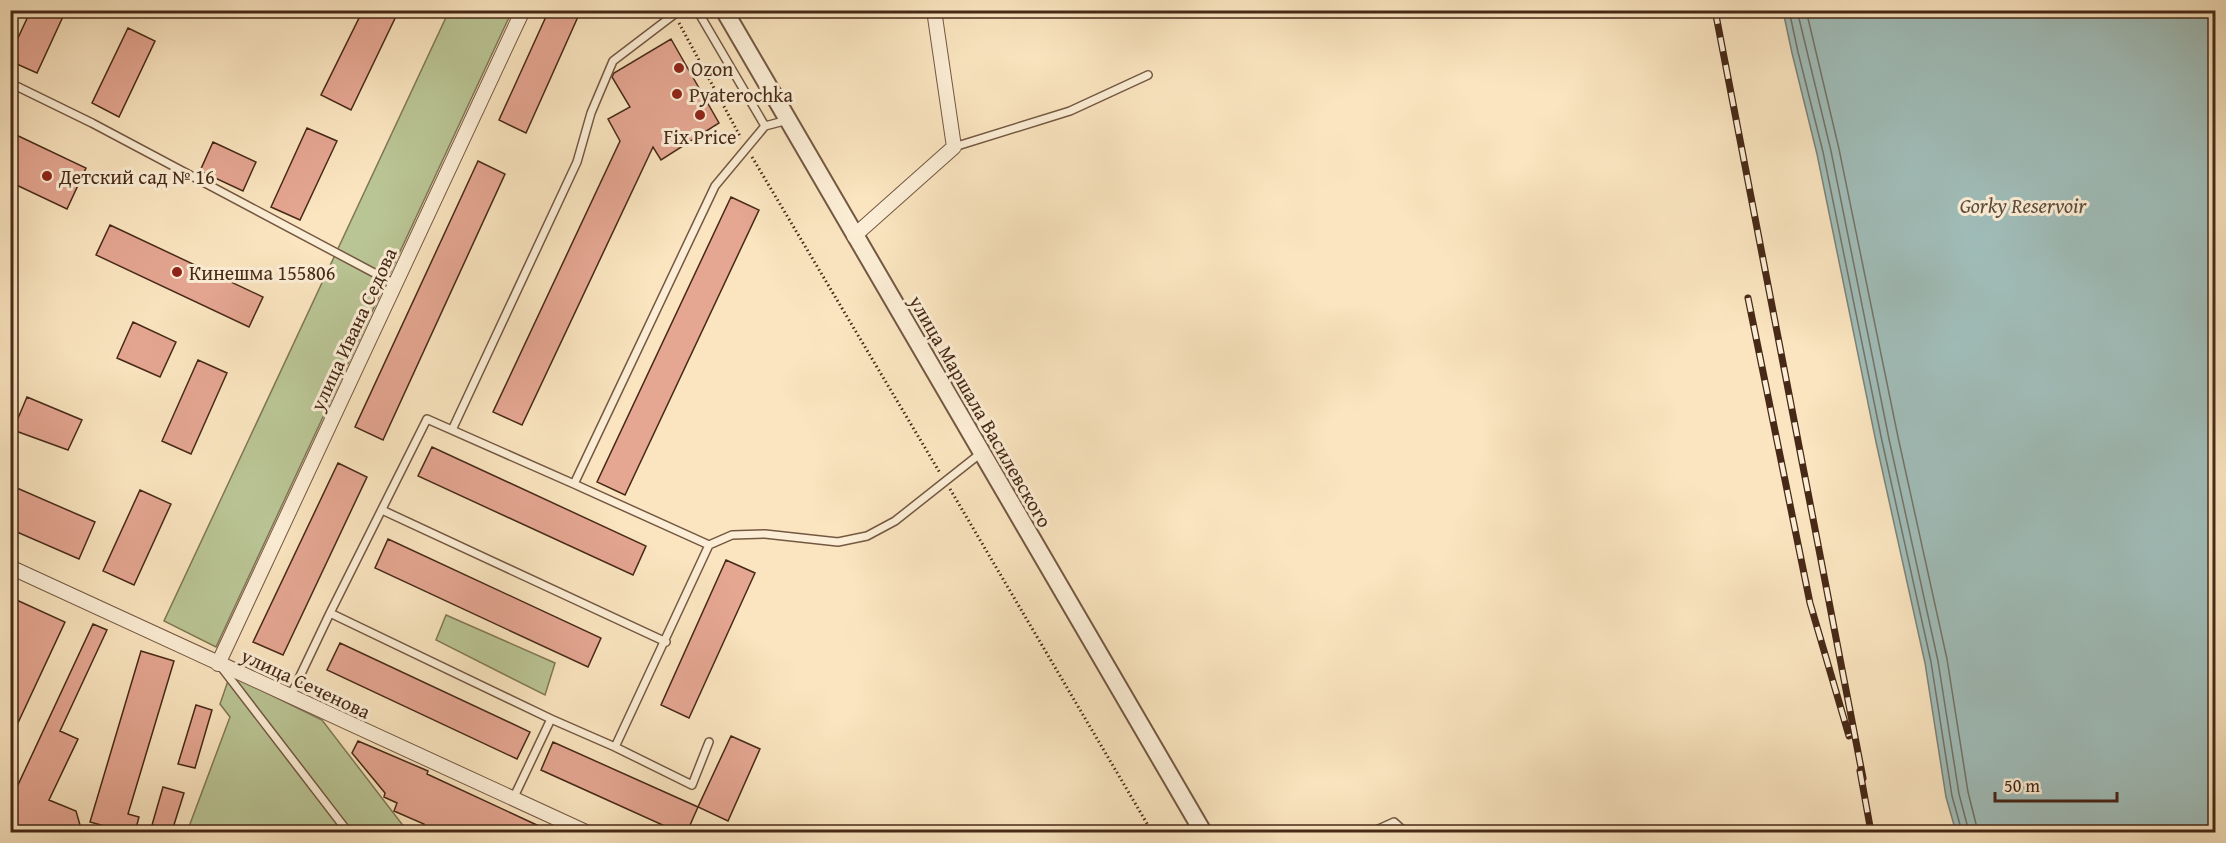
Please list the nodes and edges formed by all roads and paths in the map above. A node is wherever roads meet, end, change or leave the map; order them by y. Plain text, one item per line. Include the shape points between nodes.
1 (523, 10) edge
2 (697, 10) edge
3 (724, 10) edge
4 (934, 10) edge
5 (677, 13) edge
6 (1148, 75) dead end
7 (10, 83) edge
8 (788, 120) junction
9 (765, 126) junction
10 (954, 147) junction
11 (747, 148) junction
12 (854, 236) junction
13 (395, 284) junction
14 (452, 430) junction
15 (981, 453) junction
16 (946, 482) junction
17 (574, 484) junction
18 (382, 510) junction
19 (709, 545) junction
20 (10, 567) edge
21 (330, 613) junction
22 (666, 642) junction
23 (218, 664) junction
24 (290, 697) junction
25 (551, 719) junction
26 (709, 742) dead end
27 (615, 747) junction
28 (513, 799) junction
29 (348, 832) edge
30 (586, 832) edge
31 (1152, 832) edge
32 (1203, 832) edge
33 (1372, 832) edge
34 (1405, 832) edge

1 - 13 street, улица Ивана Седова
2 - 9 lane
3 - 8 street, улица Маршала Василевского
4 - 10 street
5 - 11 path
5 - 14 lane via 614,61 591,113 577,162
6 - 10 lane via 1070,111
7 - 13 lane
8 - 9 lane
8 - 12 street, улица Маршала Василевского
9 - 11 lane
10 - 12 street
11 - 16 path
11 - 17 lane via 715,186
12 - 15 street, улица Маршала Василевского
13 - 23 street, улица Ивана Седова
14 - 17 lane
14 - 18 lane via 427,419
15 - 16 lane
15 - 32 street, улица Маршала Василевского
16 - 19 lane via 895,521 867,536 838,542 765,534 732,535
16 - 31 path
17 - 19 lane
18 - 21 lane
18 - 22 lane
19 - 22 lane
20 - 23 street, улица Сеченова
21 - 24 lane
21 - 25 lane
22 - 27 lane
23 - 24 street, улица Сеченова
23 - 29 lane
24 - 28 street, улица Сеченова
25 - 27 lane
25 - 28 lane
26 - 27 lane via 692,785
28 - 30 street, улица Сеченова
33 - 34 lane via 1394,822

